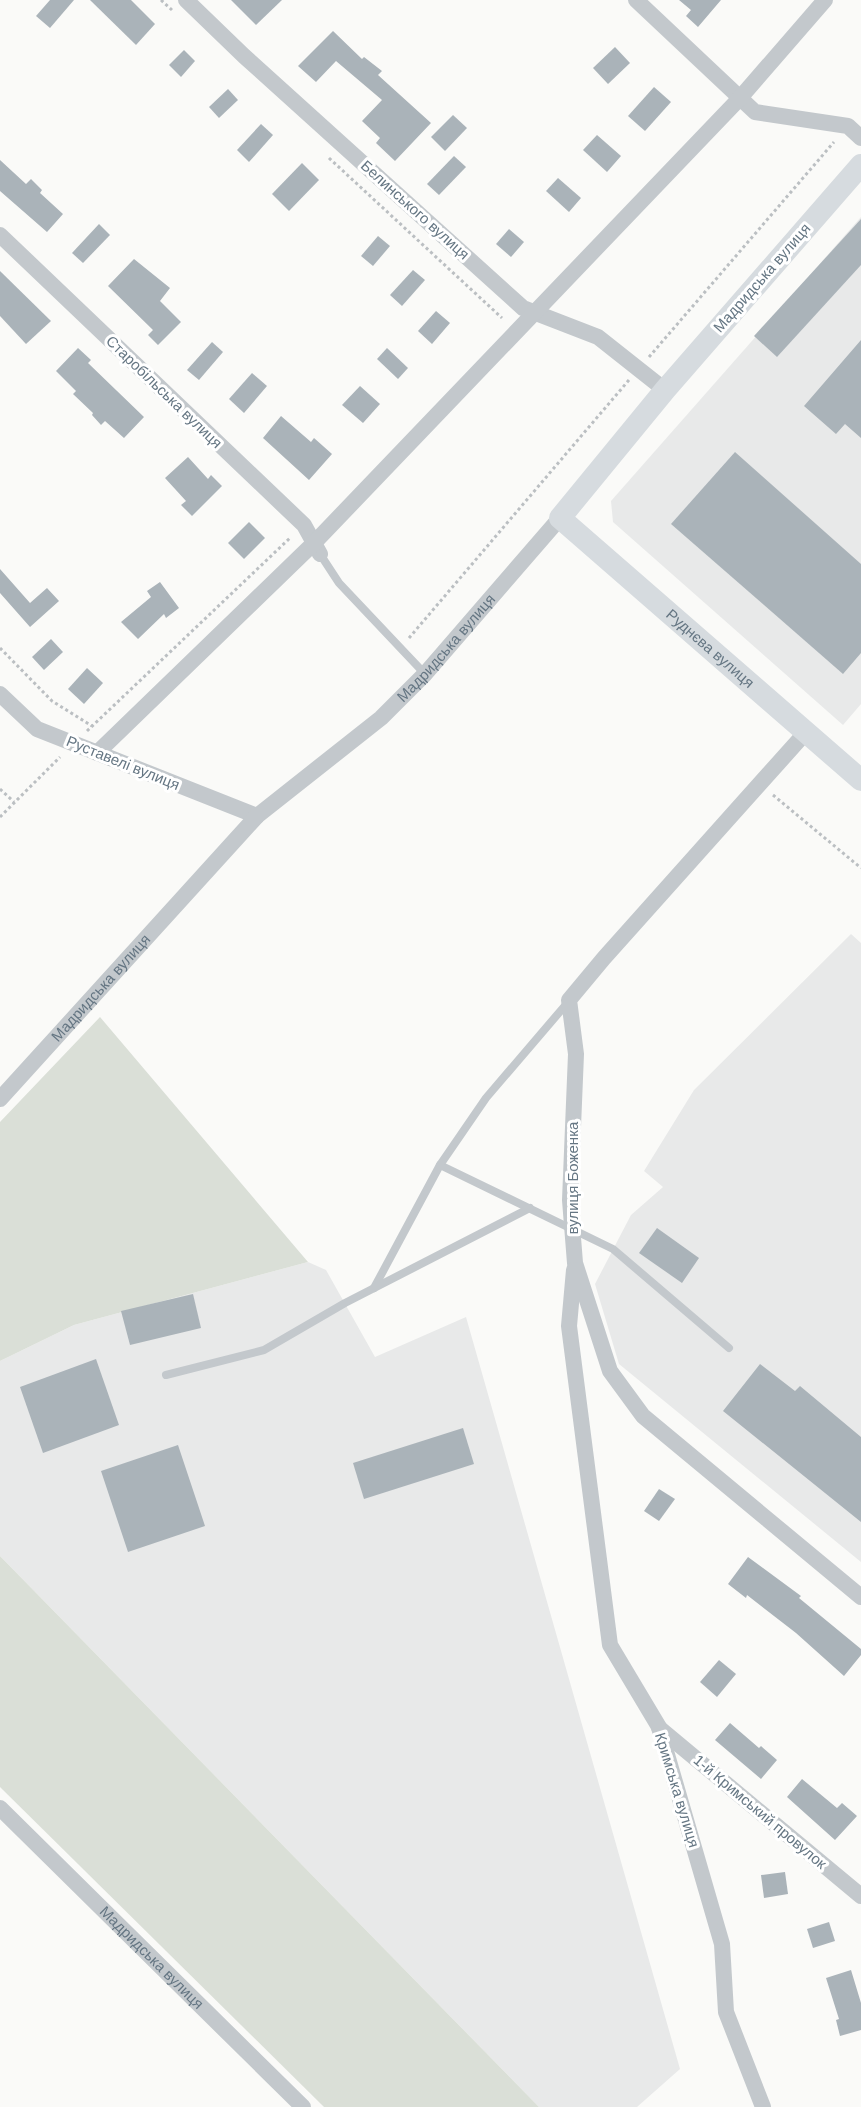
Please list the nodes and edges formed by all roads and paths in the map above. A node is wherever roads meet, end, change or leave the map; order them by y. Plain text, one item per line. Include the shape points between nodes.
1 (186, 0) edge
2 (636, 0) edge
3 (825, 0) edge
4 (740, 98) junction
5 (848, 126) junction
6 (861, 138) edge
7 (861, 165) edge
8 (0, 235) edge
9 (534, 312) junction
10 (638, 369) junction
11 (665, 390) junction
12 (560, 518) junction
13 (304, 525) junction
14 (317, 549) junction
15 (0, 648) edge
16 (400, 649) junction
17 (425, 674) junction
18 (0, 694) edge
19 (92, 726) dead end
20 (807, 731) junction
21 (74, 744) junction
22 (97, 753) junction
23 (861, 780) edge
24 (760, 784) junction
25 (0, 789) edge
26 (14, 803) junction
27 (257, 816) junction
28 (0, 817) edge
29 (861, 868) edge
30 (569, 1000) junction
31 (2, 1092) edge
32 (440, 1165) junction
33 (530, 1208) junction
34 (572, 1228) junction
35 (575, 1263) junction
36 (374, 1288) junction
37 (729, 1348) dead end
38 (166, 1375) dead end
39 (861, 1597) edge
40 (659, 1727) junction
41 (0, 1808) edge
42 (861, 1896) edge
43 (303, 2107) edge
44 (763, 2107) edge

1 - 9 street, Белинського вулиця via 523,308
2 - 4 street
3 - 4 street
4 - 5 street via 755,112
4 - 9 street
5 - 6 street
5 - 10 path
7 - 11 street, Мадридська вулиця
8 - 13 street, Старобільська вулиця
9 - 10 street, Белинського вулиця via 598,337
9 - 14 street
10 - 11 street, Белинського вулиця
10 - 16 path
11 - 12 street, Мадридська вулиця
12 - 17 street, Мадридська вулиця
12 - 20 street, Руднєва вулиця
13 - 14 street, Старобільська вулиця
13 - 21 path
14 - 16 lane via 339,583
14 - 22 street
15 - 19 path via 52,701
16 - 17 lane
17 - 27 street, Мадридська вулиця via 381,718
18 - 21 street, Руставелі вулиця via 37,729
20 - 23 street, Руднєва вулиця
20 - 24 street
21 - 22 street, Руставелі вулиця
21 - 26 path
22 - 27 street, Руставелі вулиця
24 - 29 path
24 - 30 street
25 - 26 path
26 - 28 path
27 - 31 street, Мадридська вулиця
30 - 32 lane via 486,1098
30 - 34 street, вулиця Боженка via 576,1054
32 - 33 lane
32 - 36 lane
33 - 34 lane
33 - 36 lane
34 - 35 street, вулиця Боженка
34 - 37 lane via 613,1249
35 - 39 street, вулиця Боженка via 610,1371 642,1416
35 - 40 street, Кримська вулиця via 569,1326 610,1645
36 - 38 lane via 264,1350
40 - 42 street, 1-й Кримський провулок
40 - 44 street, Кримська вулиця via 722,1944 726,2012
41 - 43 street, Мадридська вулиця

